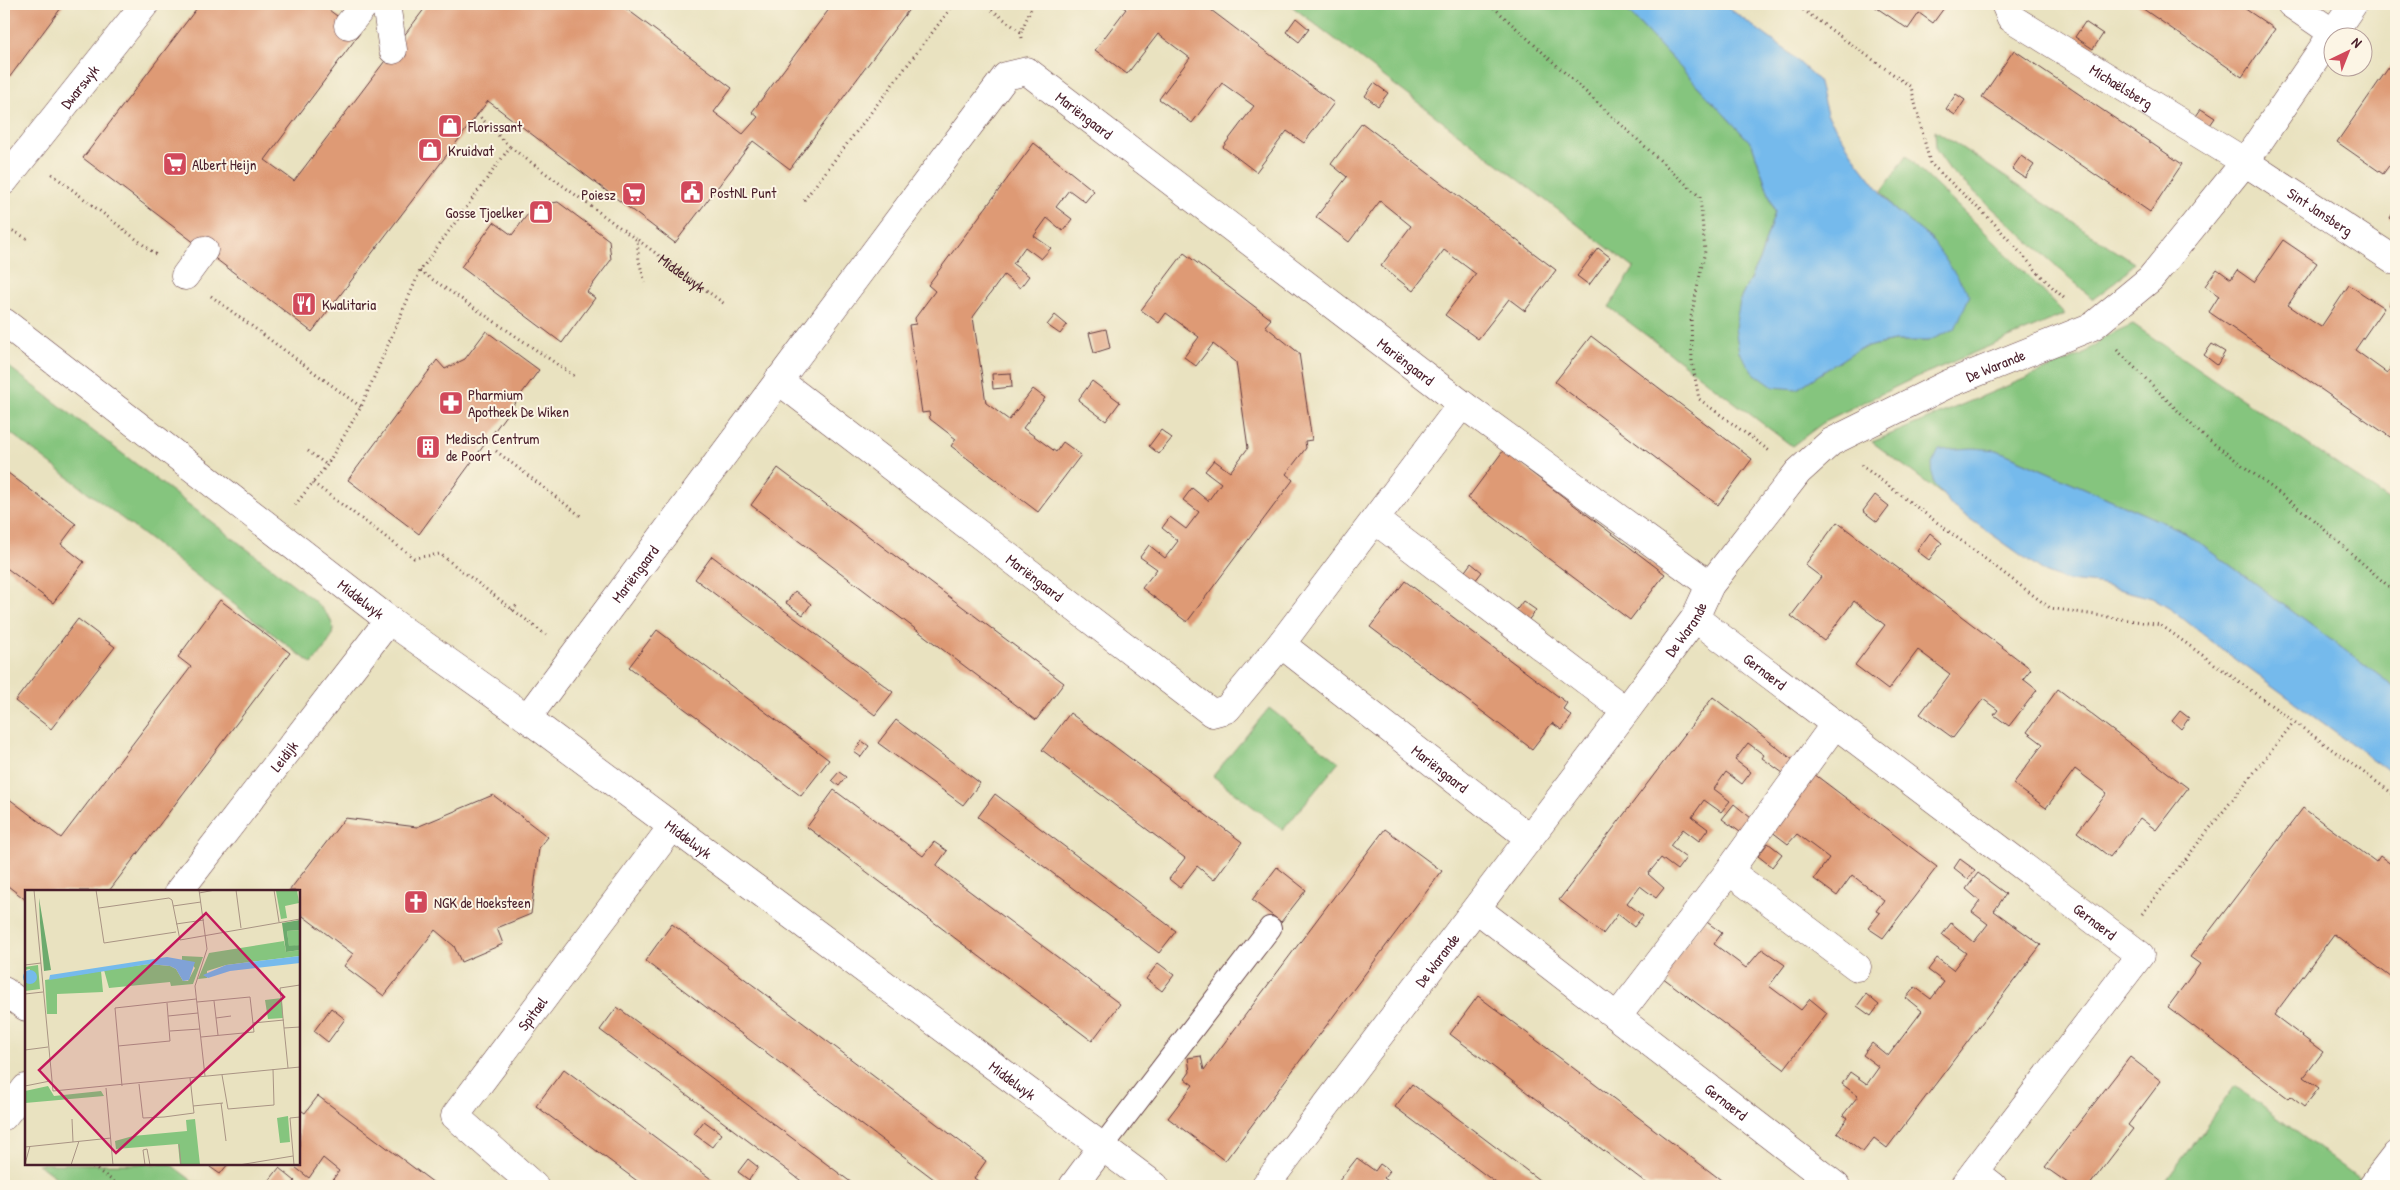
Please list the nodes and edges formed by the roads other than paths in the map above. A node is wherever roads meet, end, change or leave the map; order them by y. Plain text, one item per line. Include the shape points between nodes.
1 (145, 4) edge
2 (365, 4) edge
3 (386, 4) edge
4 (2005, 4) edge
5 (2291, 4) edge
6 (2353, 4) edge
7 (348, 25) dead end
8 (2326, 28) edge
9 (2336, 28) edge
10 (2322, 49) edge
11 (393, 50) dead end
12 (2245, 162) junction
13 (7, 170) edge
14 (204, 250) dead end
15 (2396, 261) edge
16 (185, 276) dead end
17 (4, 322) edge
18 (778, 380) junction
19 (1462, 404) junction
20 (1376, 520) junction
21 (1710, 586) junction
22 (1695, 618) junction
23 (389, 620) junction
24 (1281, 644) junction
25 (1626, 711) junction
26 (527, 718) junction
27 (1836, 724) junction
28 (672, 827) junction
29 (1528, 837) junction
30 (1728, 871) junction
31 (180, 890) edge
32 (1477, 909) junction
33 (1270, 928) dead end
34 (1857, 967) dead end
35 (4, 991) edge
36 (25, 1006) edge
37 (1617, 1017) junction
38 (25, 1089) edge
39 (4, 1116) edge
40 (1102, 1147) junction
41 (2396, 1155) edge
42 (1978, 1182) edge
43 (534, 1186) edge
44 (1073, 1186) edge
45 (1155, 1186) edge
46 (1265, 1186) edge
47 (1836, 1186) edge
48 (2372, 1186) edge

1 - 13 street, Dwarswyk
2 - 7 street
3 - 11 street
4 - 12 street, Michaëlsberg via 2011,18
5 - 8 street
6 - 9 street, De Warande
10 - 12 street, De Warande
12 - 15 street, Sint Jansberg
12 - 21 street, De Warande via 2150,279 2093,326 1948,384 1831,442 1798,472
14 - 16 street
17 - 23 street, Middelwyk
18 - 19 street, Mariëngaard via 1006,76 1027,71
18 - 24 street, Mariëngaard via 1212,713 1227,710
18 - 26 street, Mariëngaard
19 - 20 street, Mariëngaard
19 - 21 street, Mariëngaard
20 - 24 street, Mariëngaard
20 - 25 street
21 - 22 street, De Warande
22 - 25 street, De Warande
22 - 27 street, Gernaerd
23 - 26 street, Middelwyk
23 - 31 street, Leidijk
24 - 29 street, Mariëngaard
25 - 29 street, De Warande
26 - 28 street, Middelwyk
27 - 30 street
27 - 42 street, Gernaerd via 2140,955
28 - 40 street, Middelwyk
28 - 43 street, Spitael via 455,1116
29 - 32 street, De Warande
30 - 34 street
30 - 37 street
32 - 37 street, Gernaerd
32 - 46 street, De Warande
33 - 40 lane
35 - 36 street
37 - 47 street, Gernaerd
38 - 39 street
40 - 44 street
40 - 45 street, Middelwyk
41 - 48 street

